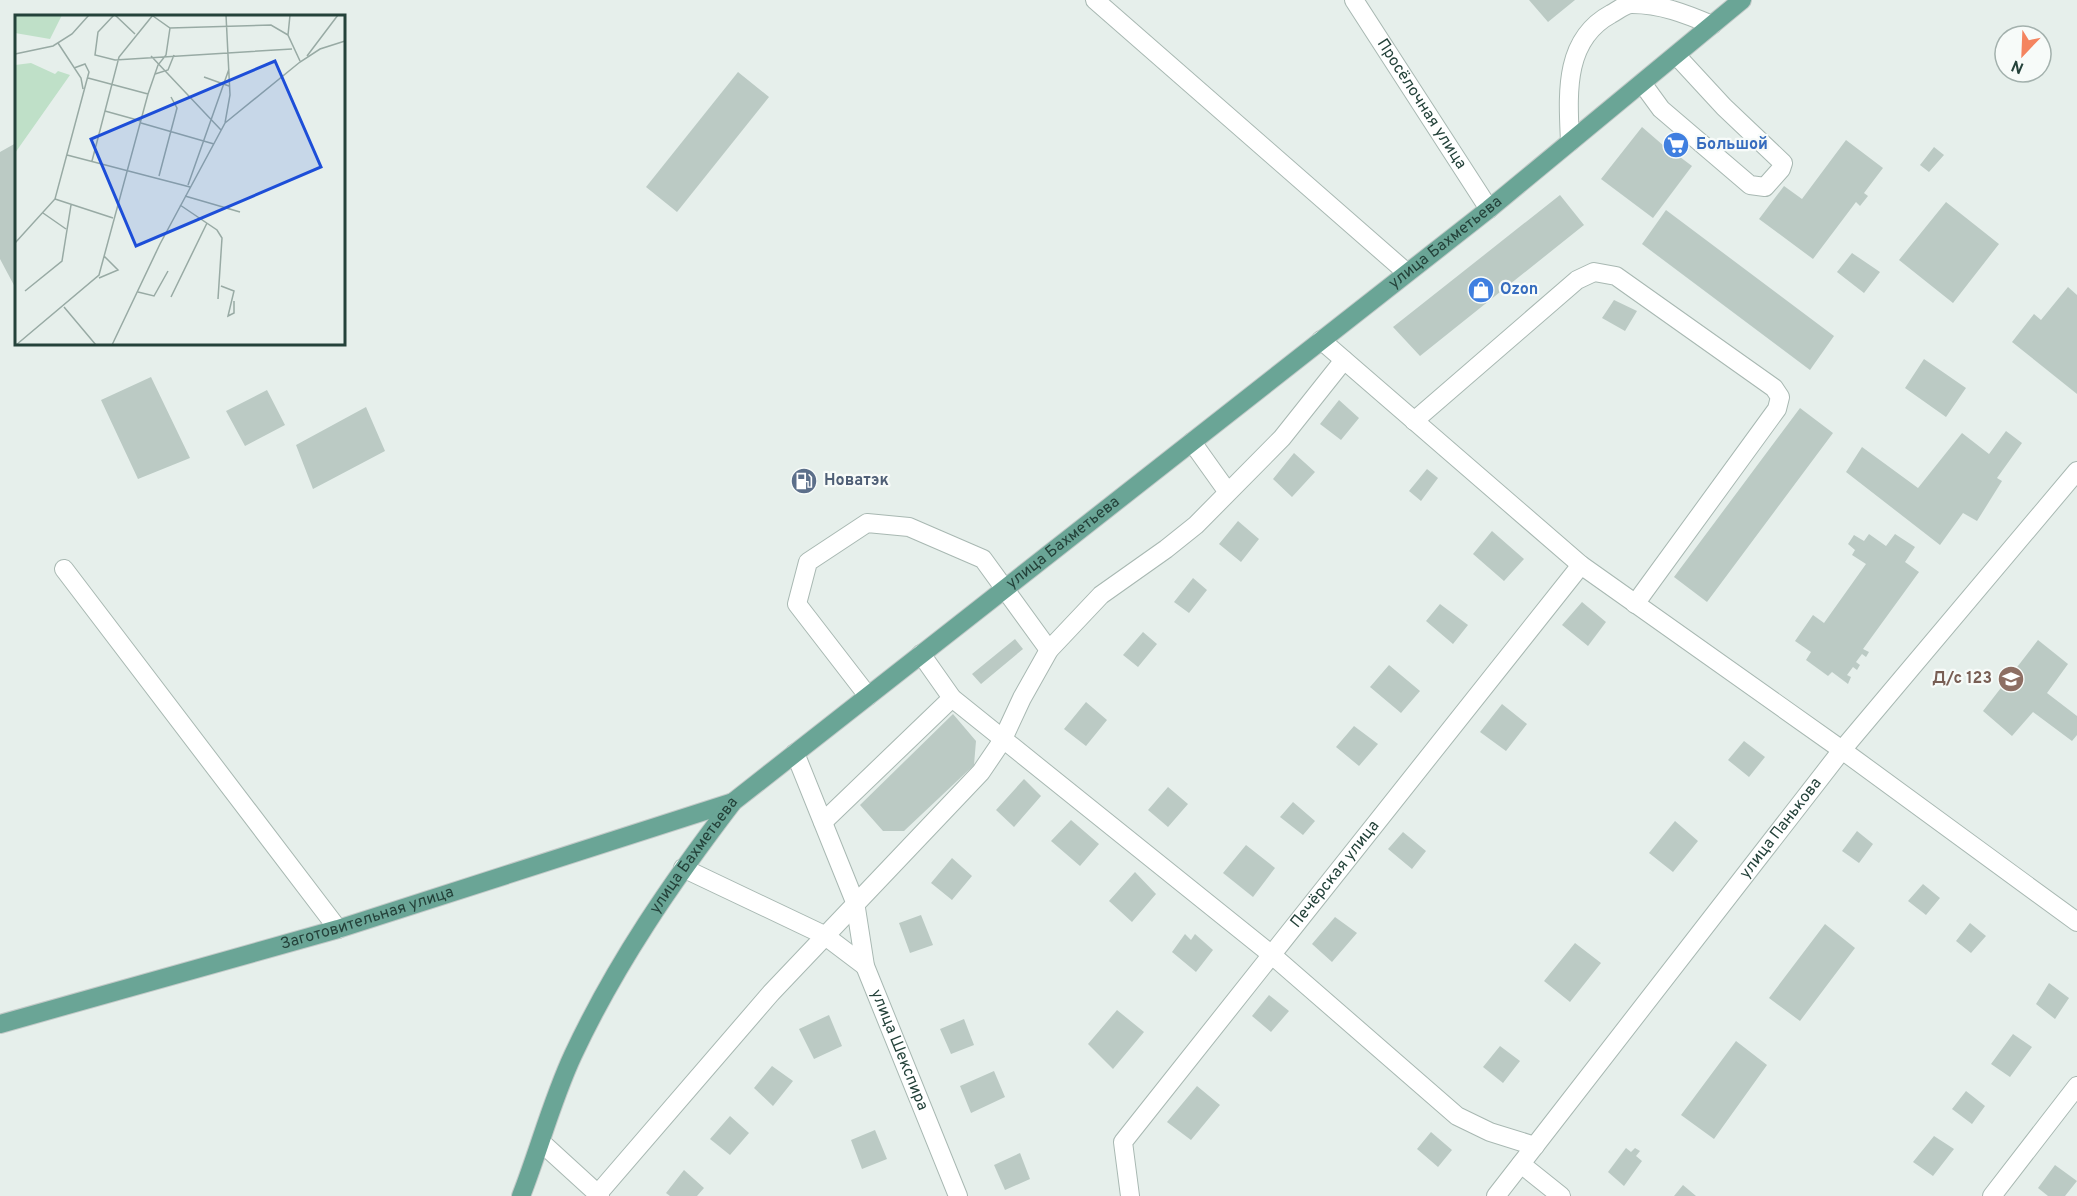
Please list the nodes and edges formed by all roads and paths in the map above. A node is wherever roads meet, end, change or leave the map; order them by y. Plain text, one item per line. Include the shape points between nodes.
1 (1095, 0) edge
2 (1354, 0) edge
3 (1742, 0) edge
4 (1712, 25) junction
5 (1676, 55) junction
6 (1642, 83) junction
7 (1570, 142) junction
8 (1489, 209) junction
9 (1406, 272) junction
10 (1321, 340) junction
11 (1344, 360) junction
12 (1414, 421) junction
13 (1192, 442) junction
14 (2077, 471) edge
15 (1227, 491) junction
16 (1581, 565) junction
17 (64, 569) dead end
18 (1004, 590) junction
19 (1635, 604) junction
20 (1049, 650) junction
21 (921, 654) junction
22 (867, 696) junction
23 (952, 698) junction
24 (1002, 741) junction
25 (1842, 750) junction
26 (795, 753) junction
27 (733, 802) junction
28 (823, 822) junction
29 (683, 868) junction
30 (855, 902) junction
31 (2077, 922) edge
32 (338, 929) junction
33 (824, 935) junction
34 (1272, 955) junction
35 (865, 966) junction
36 (0, 1024) edge
37 (2077, 1086) edge
38 (542, 1143) junction
39 (1535, 1146) junction
40 (1521, 1164) junction
41 (598, 1195) edge
42 (521, 1196) edge
43 (958, 1196) edge
44 (1130, 1196) edge
45 (1496, 1196) edge
46 (1561, 1196) edge
47 (1992, 1196) edge

1 - 9 street
2 - 8 street, Просёлочная улица
3 - 4 main road, улица Бахметьева
4 - 5 main road, улица Бахметьева
4 - 7 street via 1671,9 1629,4 1601,20 1581,41 1571,69
5 - 6 main road, улица Бахметьева
5 - 6 street via 1783,163 1765,187 1750,185 1661,109
6 - 7 main road, улица Бахметьева
7 - 8 main road, улица Бахметьева
8 - 9 main road, улица Бахметьева
9 - 10 main road, улица Бахметьева
10 - 11 street
10 - 13 main road, улица Бахметьева
11 - 12 street
11 - 15 street via 1282,438
12 - 16 street
12 - 19 street via 1576,280 1594,272 1616,276 1774,387 1780,397 1777,409
13 - 15 street
13 - 18 main road, улица Бахметьева
14 - 25 street, улица Панькова
15 - 20 street via 1196,525 1101,595
16 - 19 street
16 - 34 street, Печёрская улица
17 - 32 street
18 - 20 street
18 - 21 main road, улица Бахметьева
18 - 22 street via 983,559 909,527 867,523 808,562 797,604
19 - 25 street
20 - 24 street
21 - 22 main road, улица Бахметьева
21 - 23 street
22 - 26 main road, улица Бахметьева
23 - 24 street
23 - 28 street
24 - 30 street via 981,772
24 - 34 street
25 - 31 street
25 - 39 street, улица Панькова
26 - 27 main road, улица Бахметьева
26 - 28 street, улица Шекспира
27 - 29 main road, улица Бахметьева
27 - 32 main road, Заготовительная улица
28 - 30 street, улица Шекспира
29 - 33 street
29 - 38 main road, улица Бахметьева via 623,957 572,1057
30 - 33 street
30 - 35 street, улица Шекспира
32 - 36 main road, Заготовительная улица
33 - 35 street
33 - 41 street
34 - 39 street via 1457,1116 1490,1132
34 - 44 street, Печёрская улица via 1123,1142
35 - 43 street, улица Шекспира
37 - 47 street
38 - 41 street
38 - 42 main road, улица Бахметьева
39 - 40 street, улица Панькова
40 - 45 street, улица Панькова
40 - 46 street

